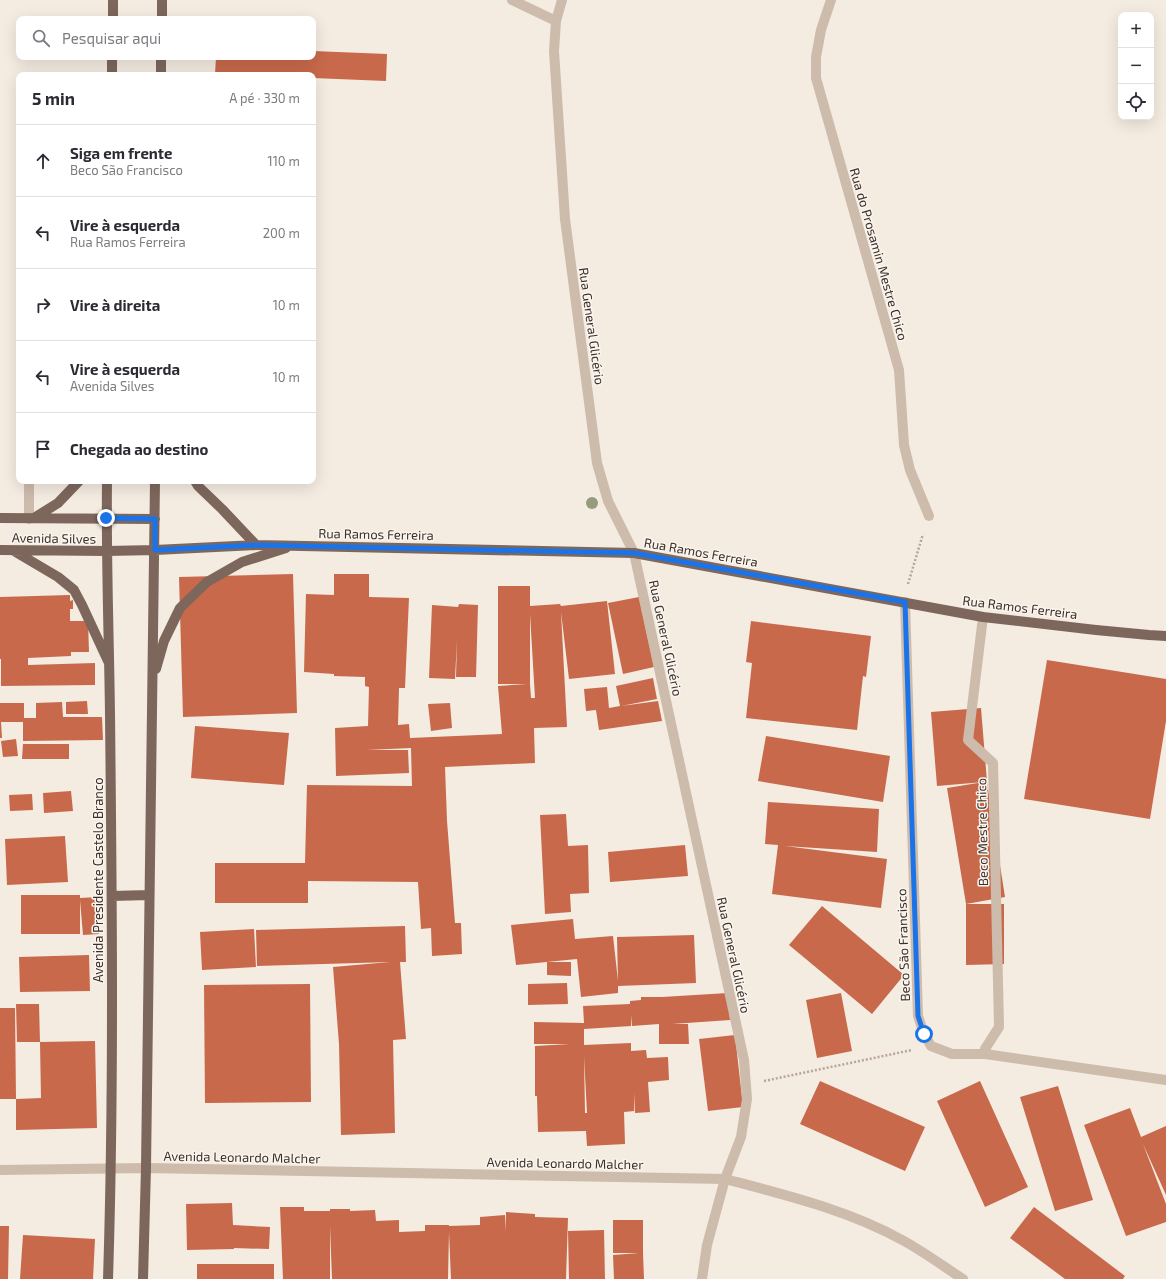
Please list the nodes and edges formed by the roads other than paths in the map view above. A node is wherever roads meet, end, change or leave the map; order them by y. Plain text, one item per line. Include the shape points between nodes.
1 (113, 0) edge
2 (162, 0) edge
3 (512, 0) edge
4 (562, 0) edge
5 (831, 0) edge
6 (113, 16) edge
7 (162, 16) edge
8 (556, 21) junction
9 (112, 60) edge
10 (161, 60) edge
11 (112, 72) edge
12 (161, 72) edge
13 (29, 484) edge
14 (76, 484) edge
15 (107, 484) edge
16 (155, 484) edge
17 (196, 484) edge
18 (929, 516) road end
19 (0, 518) edge
20 (106, 518) junction
21 (31, 519) junction
22 (155, 519) junction
23 (256, 545) junction
24 (295, 546) junction
25 (0, 550) edge
26 (12, 550) junction
27 (155, 550) junction
28 (106, 551) junction
29 (634, 553) junction
30 (904, 602) junction
31 (983, 617) junction
32 (1166, 636) edge
33 (110, 665) junction
34 (152, 683) junction
35 (149, 895) junction
36 (112, 896) junction
37 (985, 1054) junction
38 (1166, 1080) edge
39 (111, 1168) junction
40 (146, 1168) junction
41 (0, 1170) edge
42 (725, 1179) junction
43 (108, 1279) edge
44 (143, 1279) edge
45 (702, 1279) edge
46 (963, 1279) edge

1 - 6 main road
2 - 7 main road
3 - 8 street
4 - 8 street, Rua General Glicério
5 - 18 street, Rua do Prosamin Mestre Chico via 821,30 816,57 816,78 899,370 904,445 910,470
8 - 29 street, Rua General Glicério via 554,51 564,219 597,463 608,501
9 - 11 main road
10 - 12 main road
13 - 21 street
14 - 21 main road via 58,503
15 - 20 main road, Avenida Presidente Castelo Branco
16 - 22 main road
17 - 23 main road
19 - 21 main road, Avenida Silves
20 - 21 main road, Avenida Silves
20 - 22 main road, Avenida Silves
20 - 28 main road, Avenida Presidente Castelo Branco
22 - 27 main road
23 - 24 main road, Rua Ramos Ferreira
23 - 27 main road, Rua Ramos Ferreira
24 - 29 main road, Rua Ramos Ferreira
24 - 34 main road via 242,562 207,582 195,593 180,608 164,641
25 - 26 main road, Avenida Silves
26 - 28 main road, Avenida Silves
26 - 33 main road via 58,577 74,590
27 - 28 main road, Avenida Silves
27 - 34 main road
28 - 33 main road, Avenida Presidente Castelo Branco
29 - 30 main road, Rua Ramos Ferreira
29 - 42 street, Rua General Glicério via 744,1060 747,1099 741,1137
30 - 31 main road, Rua Ramos Ferreira
30 - 37 street, Beco São Francisco via 918,1016 931,1046 952,1054
31 - 32 main road, Rua Ramos Ferreira
31 - 37 street, Beco Mestre Chico via 968,740 993,763 999,1027 985,1048
33 - 36 main road, Avenida Presidente Castelo Branco
34 - 35 main road
35 - 36 main road
35 - 40 main road
36 - 39 main road, Avenida Presidente Castelo Branco
37 - 38 street
39 - 40 street, Avenida Leonardo Malcher
39 - 41 street, Avenida Leonardo Malcher
39 - 43 main road, Avenida Presidente Castelo Branco
40 - 42 street, Avenida Leonardo Malcher
40 - 44 main road
42 - 45 street, Rua General Glicério via 707,1245
42 - 46 street, Avenida Leonardo Malcher via 803,1199 854,1217 904,1241

